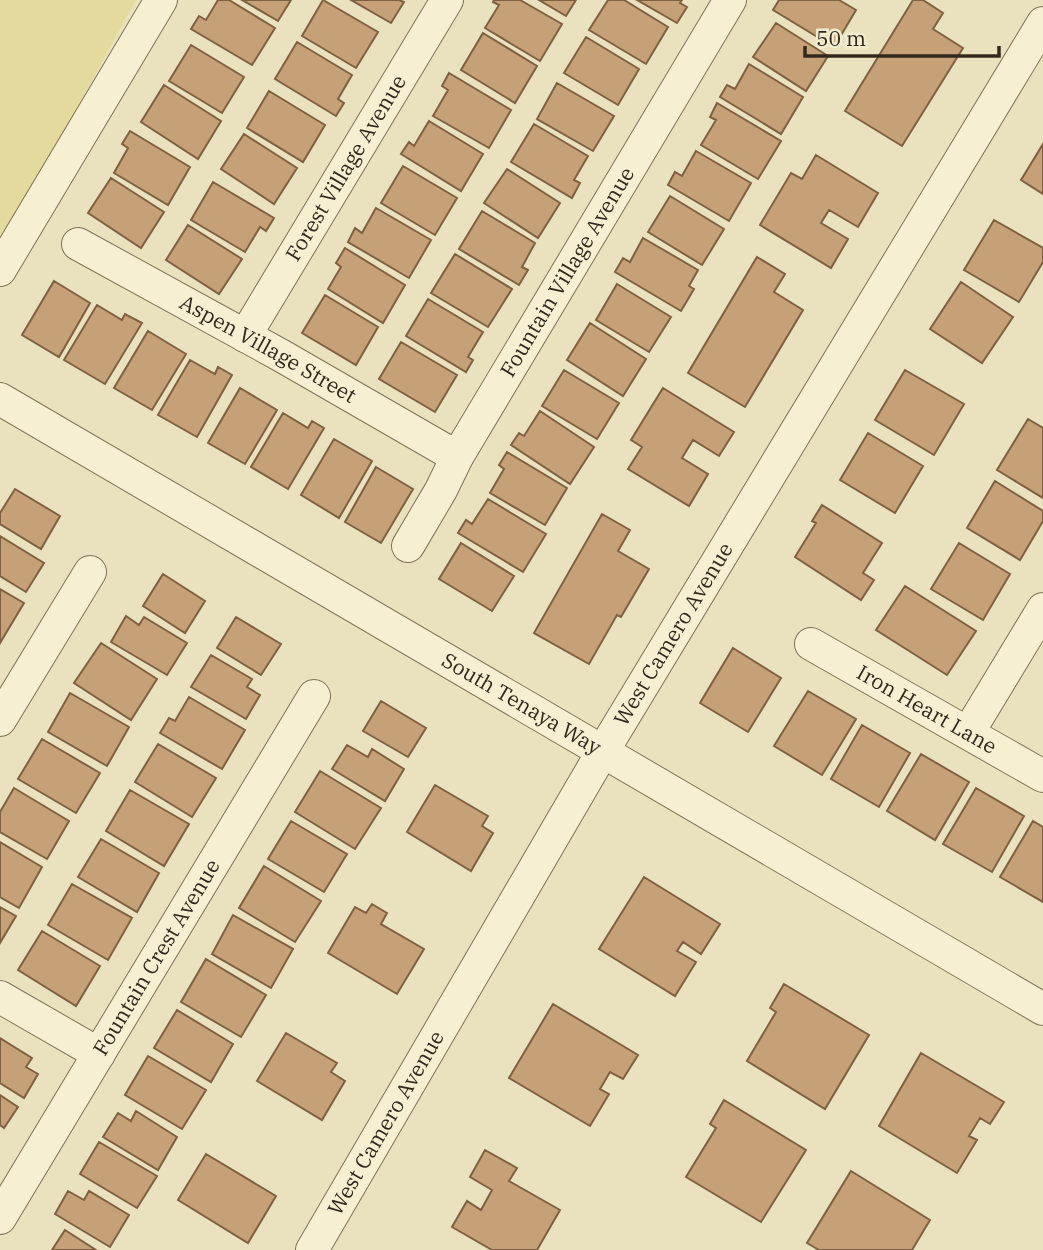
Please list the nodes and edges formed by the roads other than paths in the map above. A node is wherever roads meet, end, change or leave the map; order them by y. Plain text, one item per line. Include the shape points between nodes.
1 (161, 0) edge
2 (447, 0) edge
3 (730, 0) edge
4 (1043, 23) edge
5 (78, 244) dead end
6 (0, 270) edge
7 (245, 336) junction
8 (0, 399) edge
9 (457, 457) junction
10 (408, 546) dead end
11 (90, 572) dead end
12 (1043, 609) edge
13 (811, 644) dead end
14 (314, 696) dead end
15 (0, 720) edge
16 (968, 733) junction
17 (603, 751) junction
18 (1043, 776) edge
19 (0, 997) edge
20 (1043, 1009) edge
21 (99, 1054) junction
22 (0, 1218) edge
23 (312, 1250) edge

1 - 6 street
2 - 7 street, Forest Village Avenue
3 - 9 street, Fountain Village Avenue
4 - 17 street, West Camero Avenue
5 - 7 street, Aspen Village Street
7 - 9 street, Aspen Village Street
8 - 17 street, South Tenaya Way
9 - 10 street, Fountain Village Avenue
11 - 15 street
12 - 16 street
13 - 16 street, Iron Heart Lane
14 - 21 street, Fountain Crest Avenue
16 - 18 street, Iron Heart Lane
17 - 20 street, South Tenaya Way
17 - 23 street, West Camero Avenue
19 - 21 street
21 - 22 street, Fountain Crest Avenue

